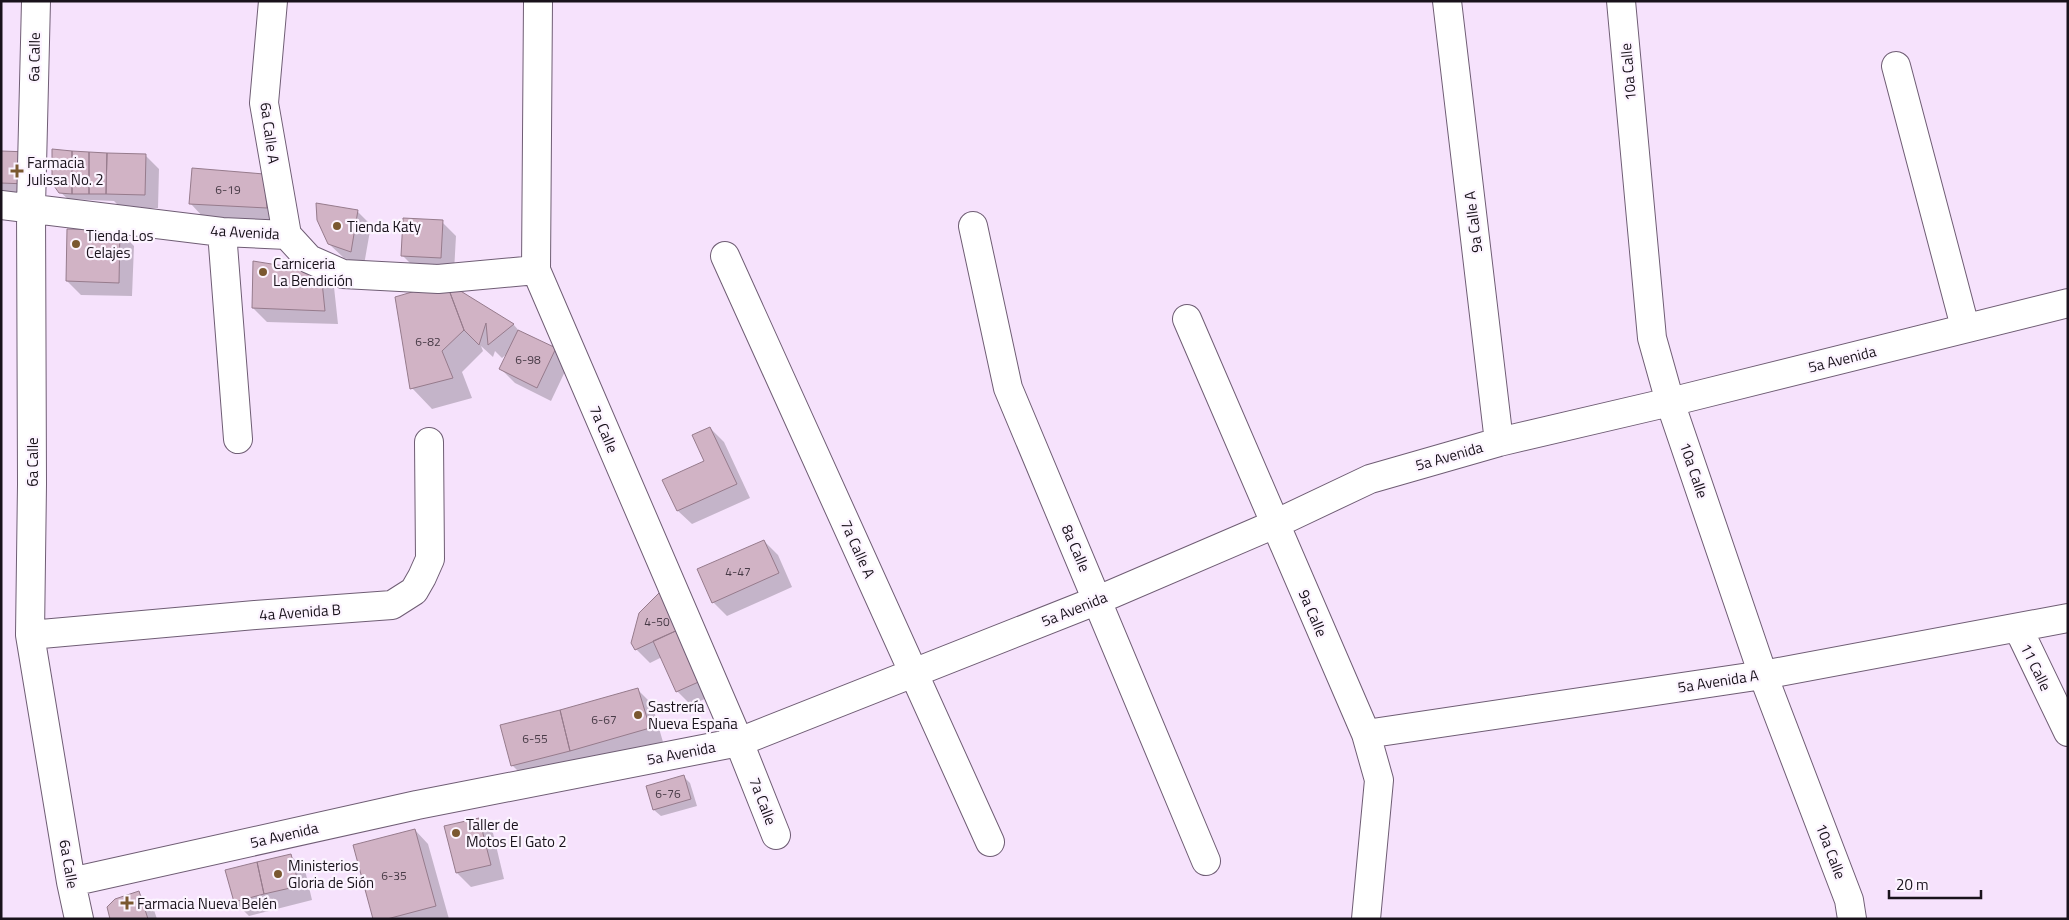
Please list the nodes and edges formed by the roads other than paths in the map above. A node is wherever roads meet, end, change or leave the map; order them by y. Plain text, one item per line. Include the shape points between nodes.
1 (36, 1) edge
2 (273, 1) edge
3 (538, 1) edge
4 (1447, 1) edge
5 (1621, 1) edge
6 (1896, 66) dead end
7 (1, 204) edge
8 (31, 208) junction
9 (973, 226) dead end
10 (222, 232) junction
11 (287, 235) junction
12 (725, 256) dead end
13 (536, 270) junction
14 (2068, 303) edge
15 (1187, 319) dead end
16 (1965, 327) junction
17 (1670, 402) junction
18 (238, 439) dead end
19 (429, 442) dead end
20 (1499, 442) junction
21 (1275, 524) junction
22 (1098, 600) junction
23 (2068, 618) edge
24 (2018, 628) junction
25 (30, 635) junction
26 (914, 672) junction
27 (1763, 674) junction
28 (2068, 732) edge
29 (1366, 734) junction
30 (739, 742) junction
31 (776, 835) dead end
32 (990, 842) dead end
33 (1206, 861) dead end
34 (71, 882) junction
35 (79, 919) edge
36 (1366, 919) edge
37 (1852, 919) edge

1 - 8 street, 6a Calle
2 - 11 street, 6a Calle A via 264,103
3 - 13 street, 7a Calle
4 - 20 street, 9a Calle A
5 - 17 street, 10a Calle via 1652,338
6 - 16 street
7 - 8 street, 4a Avenida
8 - 10 street, 4a Avenida
8 - 25 street, 6a Calle
9 - 22 street, 8a Calle via 1008,388
10 - 11 street, 4a Avenida
10 - 18 street
11 - 13 street, 4a Avenida via 310,259 343,274 438,279
12 - 26 street, 7a Calle A
13 - 30 street, 7a Calle
14 - 16 street, 5a Avenida
15 - 21 street, 9a Calle
16 - 17 street, 5a Avenida
17 - 20 street, 5a Avenida
17 - 27 street, 10a Calle
19 - 25 street, 4a Avenida B via 430,559 414,591 392,605
20 - 21 street, 5a Avenida via 1370,479
21 - 22 street, 5a Avenida
21 - 29 street, 9a Calle
22 - 26 street, 5a Avenida
22 - 33 street, 8a Calle
23 - 24 street, 5a Avenida A
24 - 27 street, 5a Avenida A
24 - 28 street, 11 Calle
25 - 34 street, 6a Calle
26 - 30 street, 5a Avenida
26 - 32 street, 7a Calle A
27 - 29 street, 5a Avenida A
27 - 37 street, 10a Calle via 1849,900
29 - 36 street, 9a Calle via 1379,780
30 - 31 street, 7a Calle
30 - 34 street, 5a Avenida via 417,805
34 - 35 street, 6a Calle

